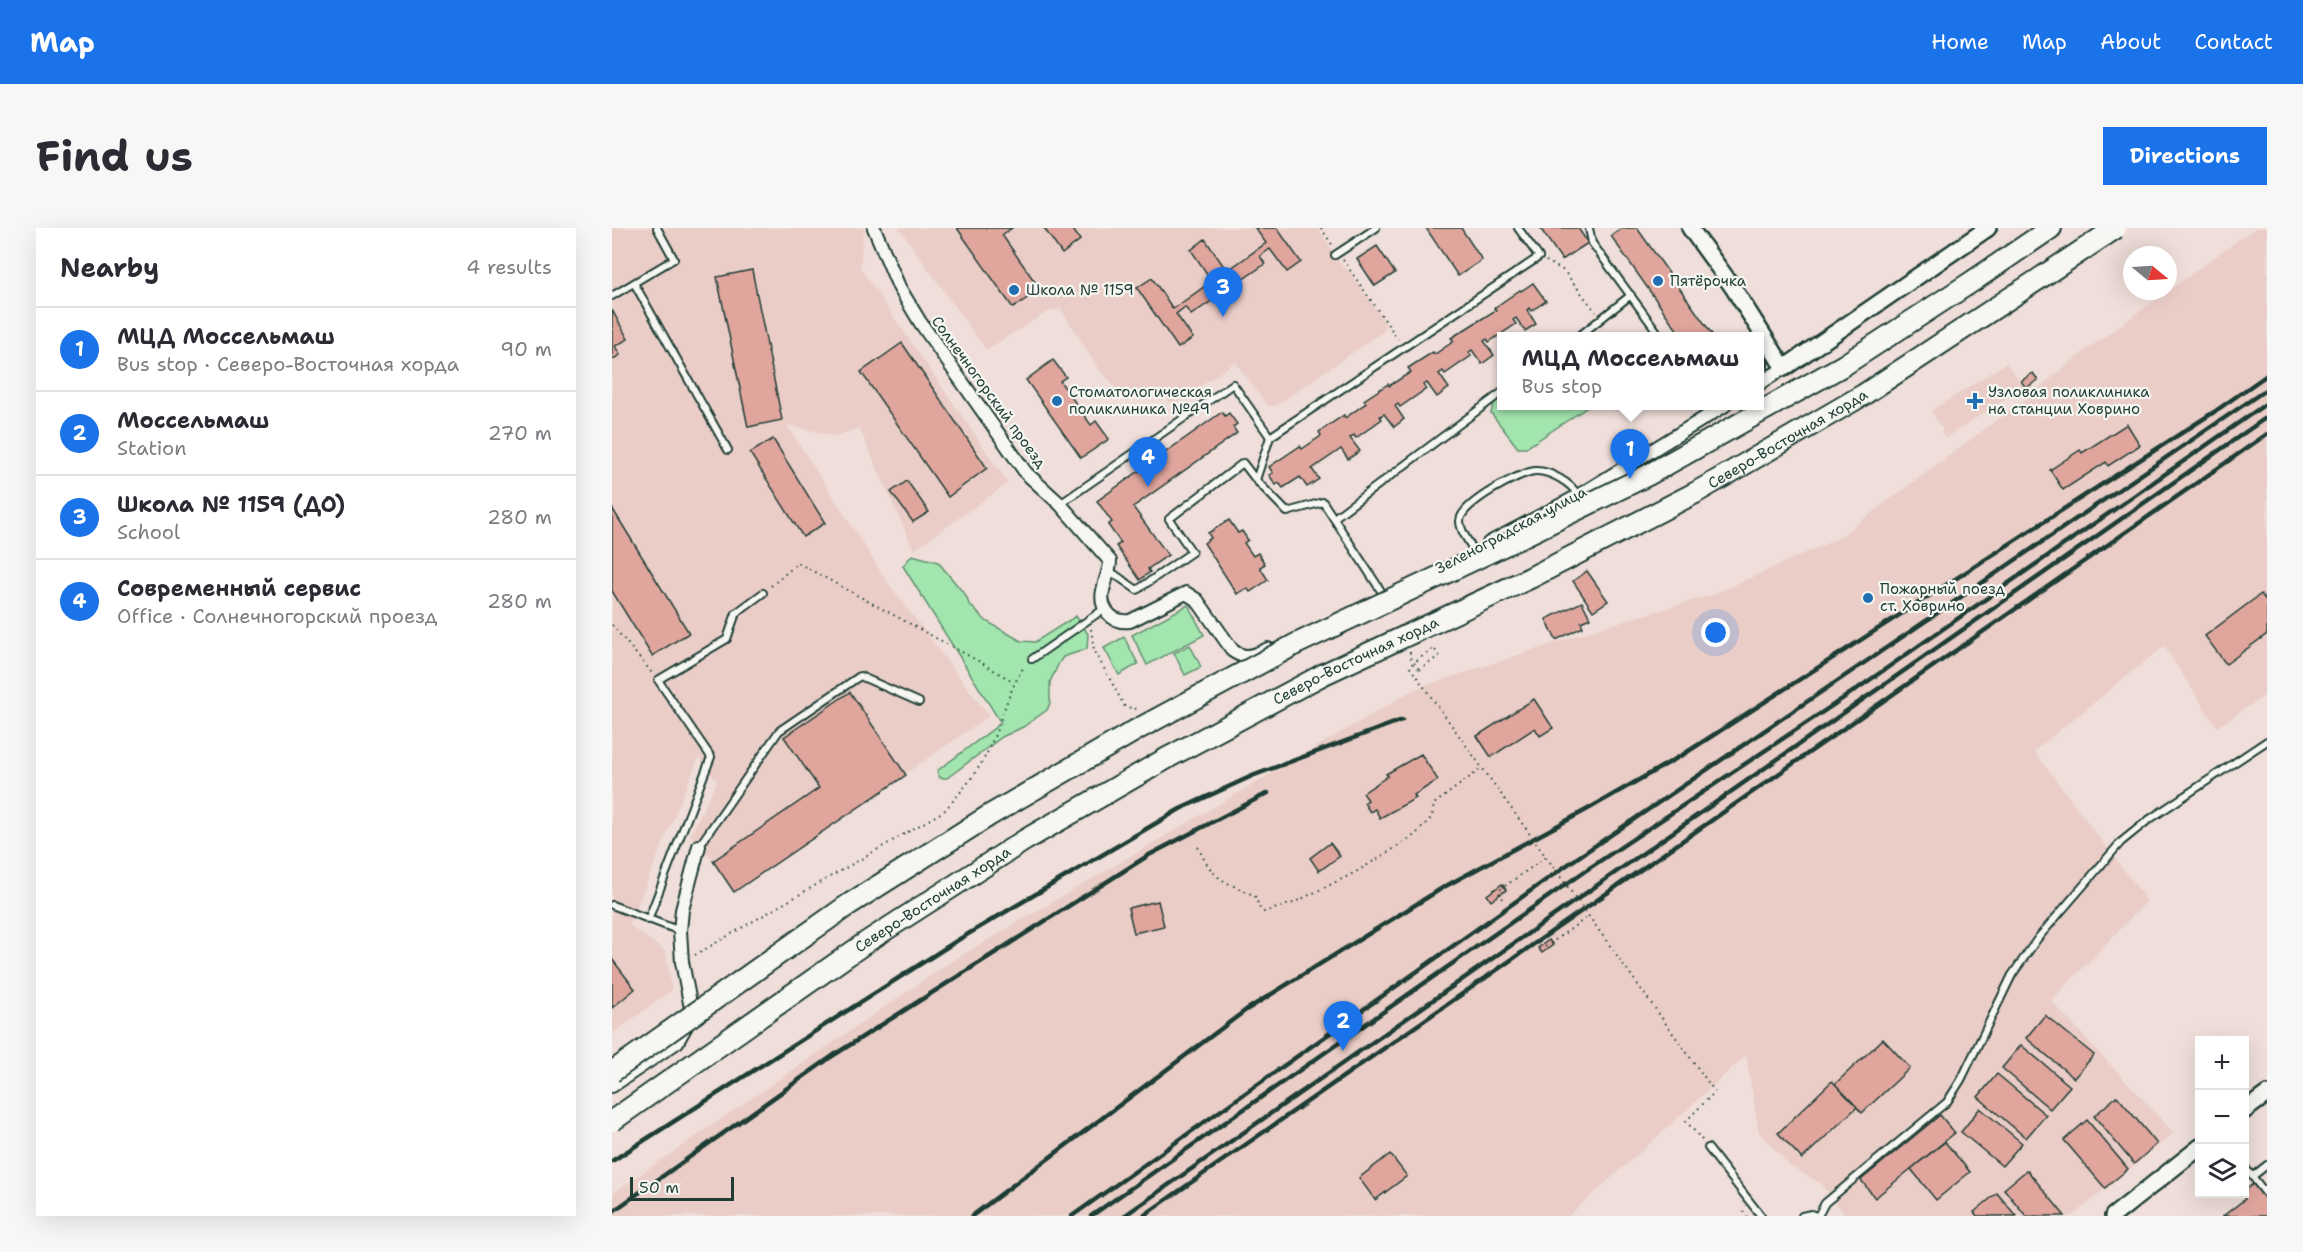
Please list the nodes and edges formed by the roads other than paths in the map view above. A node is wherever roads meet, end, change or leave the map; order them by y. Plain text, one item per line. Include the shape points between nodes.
1 (657, 228) edge
2 (874, 228) edge
3 (1376, 228) edge
4 (1518, 228) edge
5 (1590, 228) edge
6 (1690, 228) edge
7 (1988, 228) edge
8 (2051, 228) edge
9 (2116, 228) edge
10 (1337, 254) road end
11 (634, 283) junction
12 (1631, 295) junction
13 (612, 296) edge
14 (1751, 315) junction
15 (1584, 332) edge
16 (1658, 332) edge
17 (1754, 332) edge
18 (1762, 332) edge
19 (1764, 336) edge
20 (1784, 368) junction
21 (1764, 381) edge
22 (1497, 396) edge
23 (1716, 410) edge
24 (1764, 410) edge
25 (1764, 410) edge
26 (1270, 437) junction
27 (728, 450) dead end
28 (1256, 480) junction
29 (1578, 496) junction
30 (1060, 504) junction
31 (1334, 518) junction
32 (1474, 551) junction
33 (1110, 571) junction
34 (763, 593) road end
35 (1385, 593) junction
36 (1104, 609) junction
37 (1029, 661) road end
38 (920, 702) dead end
39 (2267, 741) edge
40 (699, 846) joint
41 (612, 905) edge
42 (648, 920) junction
43 (680, 931) junction
44 (612, 1072) edge
45 (612, 1086) edge
46 (2267, 1094) edge
47 (2249, 1107) edge
48 (612, 1122) edge
49 (1708, 1148) dead end
50 (2195, 1150) edge
51 (2267, 1165) edge
52 (2249, 1172) edge
53 (2253, 1176) junction
54 (2267, 1195) edge
55 (1761, 1216) edge
56 (1802, 1216) edge
57 (1818, 1216) edge
58 (2113, 1216) edge

1 - 11 lane via 674,259
2 - 30 street, Солнечногорский проезд via 899,287 920,322 1026,473
3 - 10 lane
4 - 26 lane via 1539,257
5 - 12 lane via 1593,243
6 - 14 street
7 - 20 street
8 - 24 main road, bridge via 1844,365
9 - 48 main road, Северо-Восточная хорда, bridge via 1863,395 1695,493 1530,578 1324,674 1025,840 868,941
11 - 13 lane
11 - 27 lane
12 - 15 lane
12 - 16 lane
14 - 17 street
14 - 18 street
19 - 20 street
20 - 21 street
22 - 31 lane
23 - 29 street, Зеленоградская улица
25 - 44 main road, bridge via 1648,475 1296,644 1138,729 848,905
26 - 28 lane
26 - 30 lane via 1233,384
28 - 31 lane via 1287,512 1323,502
28 - 33 lane via 1243,463 1169,519 1192,552 1137,590
29 - 32 street, Зеленоградская улица
29 - 32 lane via 1551,474 1536,471 1520,476 1464,510 1460,520
30 - 33 street, Солнечногорский проезд via 1110,561
31 - 35 lane
32 - 35 street, Зеленоградская улица
33 - 36 street via 1102,594
34 - 42 lane via 736,613 727,639 658,680 711,757
35 - 36 street via 1247,657 1233,651 1197,600 1186,593 1130,621 1111,617
36 - 37 lane
38 - 40 lane via 860,676 779,731
39 - 57 lane via 2146,821 2121,842 2038,938 2012,975 1947,1102 1825,1203
40 - 43 street
41 - 42 lane
42 - 43 lane
43 - 45 street via 691,1008 686,1026 677,1042
46 - 47 street
49 - 55 lane
50 - 58 street
51 - 53 lane
52 - 53 lane
53 - 54 lane
56 - 57 lane

